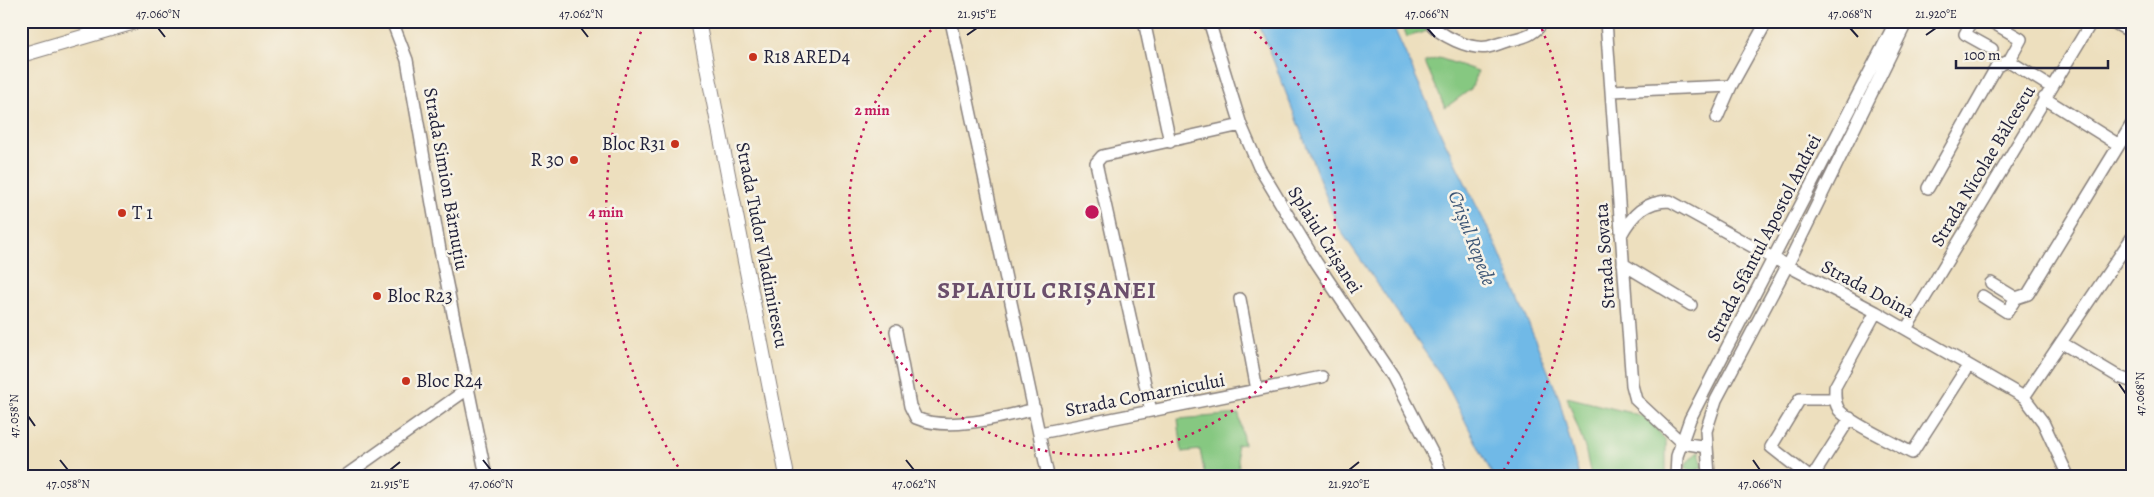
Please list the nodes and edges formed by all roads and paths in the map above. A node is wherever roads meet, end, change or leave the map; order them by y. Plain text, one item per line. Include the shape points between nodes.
1 (138, 21) edge
2 (388, 21) edge
3 (392, 21) edge
4 (698, 21) edge
5 (951, 21) edge
6 (1144, 21) edge
7 (1209, 21) edge
8 (1429, 21) edge
9 (1543, 21) edge
10 (1606, 21) edge
11 (1767, 21) edge
12 (1896, 21) edge
13 (1907, 21) edge
14 (1972, 21) edge
15 (1990, 21) edge
16 (2092, 21) edge
17 (2111, 21) edge
18 (2133, 33) edge
19 (399, 37) junction
20 (1992, 49) dead end
21 (21, 55) edge
22 (2009, 61) junction
23 (1731, 86) junction
24 (2051, 87) junction
25 (1611, 92) junction
26 (2044, 98) junction
27 (1717, 118) dead end
28 (2133, 122) edge
29 (1241, 125) junction
30 (1170, 142) junction
31 (2118, 145) junction
32 (1928, 188) dead end
33 (1621, 235) junction
34 (2133, 236) edge
35 (1773, 258) junction
36 (1623, 264) junction
37 (1787, 266) junction
38 (1991, 283) dead end
39 (1982, 296) dead end
40 (2016, 298) junction
41 (1240, 299) dead end
42 (1691, 305) dead end
43 (1876, 312) junction
44 (1906, 328) junction
45 (896, 331) dead end
46 (2062, 343) junction
47 (1968, 366) junction
48 (1322, 377) dead end
49 (2133, 382) edge
50 (469, 388) junction
51 (1257, 390) junction
52 (2024, 397) junction
53 (1835, 399) junction
54 (1035, 409) junction
55 (1151, 411) junction
56 (1850, 418) junction
57 (1040, 433) junction
58 (1682, 443) junction
59 (1707, 447) junction
60 (1439, 472) edge
61 (345, 476) edge
62 (486, 476) edge
63 (787, 476) edge
64 (1048, 476) edge
65 (1676, 476) edge
66 (1709, 476) edge
67 (1808, 476) edge
68 (1813, 476) edge
69 (2068, 476) edge

1 - 21 street
2 - 19 street, Strada Simion Bărnuțiu
3 - 19 street, Strada Simion Bărnuțiu
4 - 63 street, Strada Tudor Vladimirescu
5 - 54 street
6 - 30 street
7 - 29 street, Splaiul Crișanei
8 - 9 street via 1434,29 1457,42 1486,47 1529,35 1539,29
10 - 25 street, Strada Sovata
11 - 23 street
12 - 35 street, Strada Sfântul Apostol Andrei
13 - 37 street, Strada Sfântul Apostol Andrei
14 - 20 street via 1965,34
15 - 22 street via 2021,39
16 - 24 street, Strada Nicolae Bălcescu
17 - 18 street
19 - 50 street, Strada Simion Bărnuțiu via 409,69 440,250
22 - 24 street
22 - 32 street via 1997,66
23 - 25 street
23 - 27 street
24 - 26 street, Strada Nicolae Bălcescu
25 - 33 street, Strada Sovata
26 - 31 street
26 - 44 street, Strada Nicolae Bălcescu
28 - 31 street
29 - 30 street
29 - 60 street, Splaiul Crișanei via 1259,167 1316,262 1393,377
30 - 55 street via 1102,156 1096,163
31 - 40 street via 2028,294
33 - 35 street, Strada Doina via 1639,210 1658,201 1670,201
33 - 36 street, Strada Sovata
34 - 46 street
35 - 37 street, Strada Doina
35 - 58 street, Strada Sfântul Apostol Andrei via 1690,419
36 - 42 street
36 - 58 street, Strada Sovata via 1632,385 1636,400
37 - 43 street, Strada Doina
37 - 59 street, Strada Sfântul Apostol Andrei via 1716,400 1706,431
38 - 40 street
39 - 40 street via 2007,312
41 - 51 street
43 - 44 street, Strada Doina
43 - 53 street via 1835,387
44 - 47 street, Strada Doina
45 - 54 street via 910,406 916,418 926,422 977,422
46 - 49 street via 2119,378
46 - 52 street
47 - 52 street, Strada Doina
47 - 56 street via 1912,452
48 - 51 street, Strada Comarnicului
50 - 61 street
50 - 62 street, Strada Simion Bărnuțiu
51 - 55 street, Strada Comarnicului
52 - 69 street, Strada Doina via 2042,422
53 - 56 street via 1840,411
53 - 67 street via 1800,399 1771,447
54 - 57 street
55 - 57 street, Strada Comarnicului
56 - 68 street
57 - 64 street
58 - 59 street
58 - 65 street, Strada Sfântul Apostol Andrei via 1677,456
59 - 66 street, Strada Sfântul Apostol Andrei

